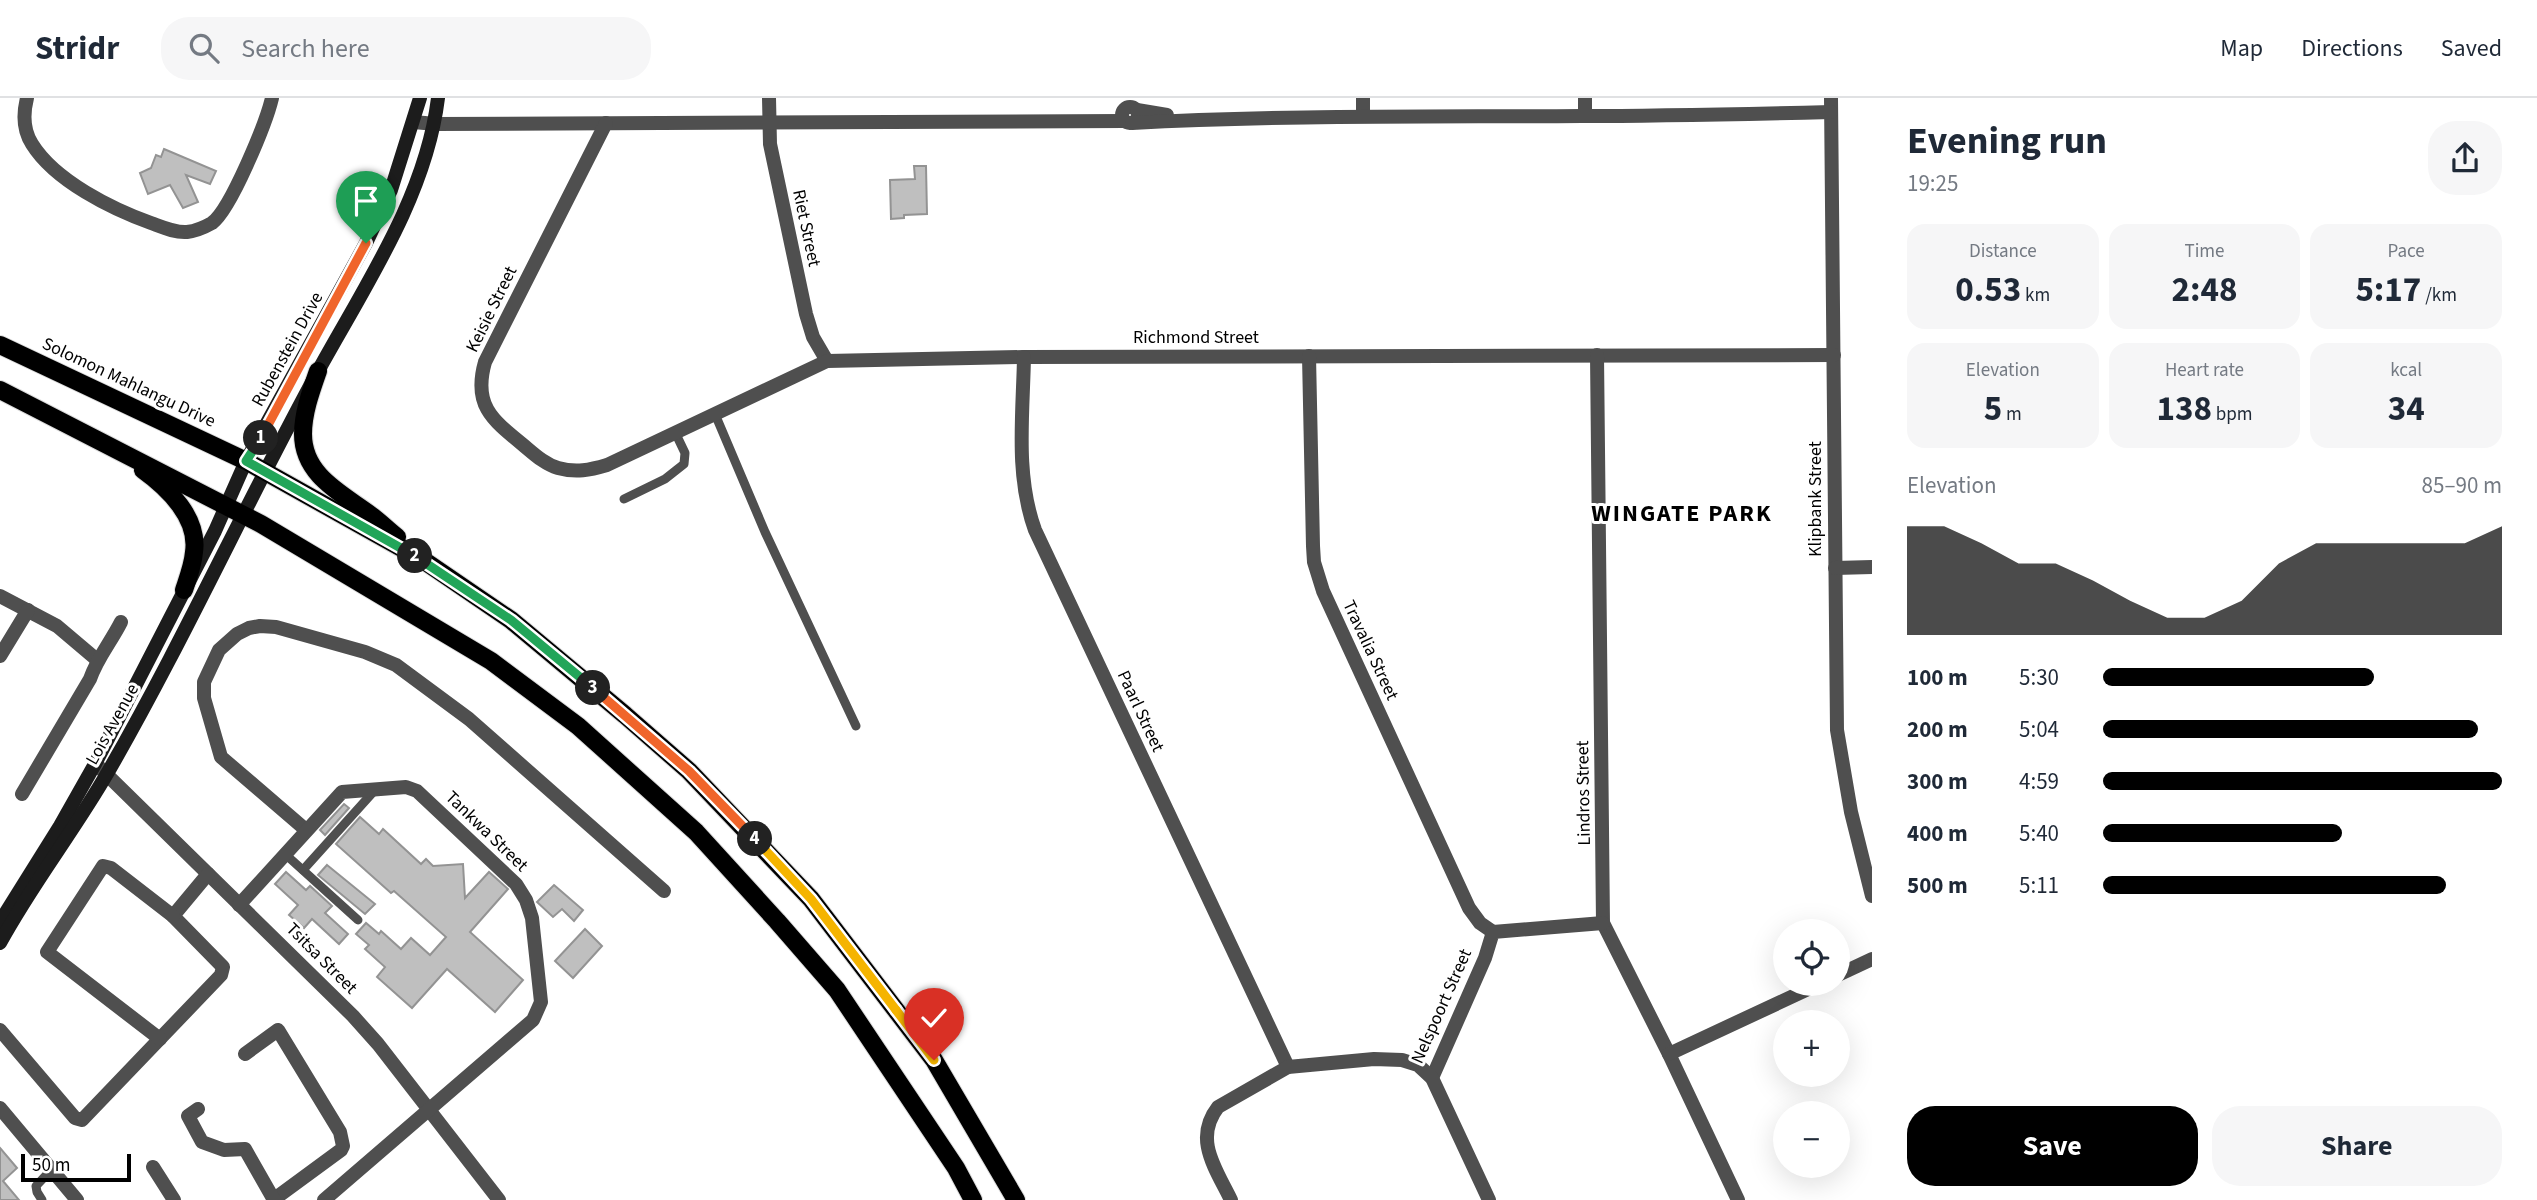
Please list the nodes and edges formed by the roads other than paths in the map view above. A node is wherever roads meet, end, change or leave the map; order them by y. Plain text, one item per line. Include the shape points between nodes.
1 (27, 98) edge
2 (272, 98) edge
3 (420, 98) edge
4 (438, 98) edge
5 (769, 98) edge
6 (1363, 98) edge
7 (1585, 98) edge
8 (1831, 105) edge
9 (1129, 110) edge
10 (1363, 116) junction
11 (1585, 116) junction
12 (414, 122) junction
13 (769, 122) junction
14 (606, 123) junction
15 (435, 124) junction
16 (0, 345) edge
17 (1597, 355) junction
18 (1834, 355) junction
19 (1309, 356) junction
20 (1024, 357) junction
21 (827, 362) junction
22 (318, 372) junction
23 (0, 390) edge
24 (715, 414) junction
25 (675, 432) junction
26 (101, 440) junction
27 (246, 461) junction
28 (264, 471) junction
29 (583, 471) joint
30 (624, 499) dead end
31 (226, 505) junction
32 (242, 515) junction
33 (423, 560) junction
34 (1872, 567) edge
35 (1835, 568) junction
36 (184, 590) junction
37 (0, 596) edge
38 (28, 610) junction
39 (121, 622) dead end
40 (0, 656) edge
41 (96, 659) junction
42 (856, 726) dead end
43 (95, 764) junction
44 (107, 773) junction
45 (375, 790) junction
46 (22, 794) dead end
47 (306, 830) junction
48 (285, 854) junction
49 (303, 870) junction
50 (208, 874) junction
51 (664, 891) dead end
52 (1872, 896) edge
53 (239, 905) junction
54 (173, 916) junction
55 (4, 918) edge
56 (358, 920) dead end
57 (1604, 923) junction
58 (1493, 932) junction
59 (0, 943) edge
60 (1872, 959) edge
61 (1850, 969) edge
62 (1793, 996) edge
63 (0, 1030) edge
64 (160, 1040) junction
65 (245, 1054) dead end
66 (1669, 1054) junction
67 (1288, 1067) junction
68 (1432, 1078) junction
69 (428, 1108) junction
70 (198, 1109) dead end
71 (1, 1112) edge
72 (153, 1167) dead end
73 (51, 1170) junction
74 (42, 1200) edge
75 (77, 1200) edge
76 (174, 1200) edge
77 (274, 1200) edge
78 (324, 1200) edge
79 (499, 1200) edge
80 (973, 1200) edge
81 (1016, 1200) edge
82 (1231, 1200) edge
83 (1489, 1200) edge
84 (1738, 1200) edge

1 - 2 street via 24,122 32,145 43,158 93,199 184,232 212,223 221,212 250,158
3 - 12 street, Rubenstein Drive
4 - 15 street
5 - 13 street, Riet Street
6 - 10 street
7 - 11 street
8 - 11 street
8 - 18 street, Klipbank Street
9 - 10 street via 1225,118
9 - 13 street via 1086,122
10 - 11 street
12 - 15 street
12 - 27 street, Rubenstein Drive via 391,190 366,243
13 - 14 street
13 - 21 street, Riet Street via 806,314
14 - 15 street
14 - 29 street, Keisie Street via 481,377 484,404 505,430 542,461
15 - 22 street via 422,168 394,230
16 - 27 main road, Solomon Mahlangu Drive
17 - 18 street, Richmond Street
17 - 19 street, Richmond Street
17 - 57 street, Lindros Street
18 - 35 street, Klipbank Street
19 - 20 street, Richmond Street
19 - 58 street, Travalia Street via 1317,573 1469,908
20 - 21 street, Richmond Street
20 - 67 street, Paarl Street via 1023,474 1035,530
21 - 24 street, Richmond Street
22 - 28 street
22 - 33 main road via 307,403 306,459 322,480
23 - 26 main road
24 - 25 street, Richmond Street
24 - 42 lane
25 - 29 street, Richmond Street via 607,465
25 - 30 lane via 685,453 684,464
26 - 31 main road
26 - 36 main road via 150,475 185,513 195,550
27 - 28 main road, Solomon Mahlangu Drive
27 - 31 street, Rubenstein Drive
28 - 32 street, Lois Avenue
28 - 33 main road, Solomon Mahlangu Drive
31 - 32 main road
31 - 36 street, Lois Avenue
32 - 44 street, Lois Avenue
32 - 80 main road via 491,661 578,726 696,832 837,990
33 - 81 main road, Solomon Mahlangu Drive via 511,620 625,715 689,771 811,899 934,1060
34 - 35 street
35 - 52 street, Klipbank Street via 1837,730
36 - 43 street, Lois Avenue
37 - 38 street
38 - 40 street
38 - 41 street via 57,626
39 - 41 street
41 - 46 street via 90,679
43 - 44 street, Tsitsa Street
43 - 55 street, Lois Avenue
44 - 50 street, Tsitsa Street
44 - 55 street, Lois Avenue
45 - 47 street, Tankwa Street via 342,792
45 - 49 lane
45 - 69 street, Tankwa Street via 417,790 516,884 532,918 541,1002 538,1012
47 - 48 street, Tankwa Street
47 - 51 street via 221,757 211,725 204,682 219,650 249,628 276,627 396,665 469,719
48 - 49 lane
48 - 53 street, Tankwa Street
49 - 56 lane
50 - 53 street, Tsitsa Street
50 - 54 street
53 - 69 street, Tsitsa Street via 354,1016
54 - 64 street via 223,967 221,975
54 - 64 street via 103,866 47,952
55 - 59 street, Lois Avenue
57 - 58 street
57 - 66 street, Lindros Street
58 - 68 street, Nelspoort Street
60 - 61 street
62 - 66 street
63 - 64 street via 78,1121
65 - 77 street via 278,1030 342,1140 341,1150
66 - 84 street, Lindros Street
67 - 68 street, Nelspoort Street via 1402,1060 1418,1065
67 - 82 street, Nelspoort Street via 1217,1107 1211,1115 1205,1135 1208,1150
68 - 83 street
69 - 78 street, Tankwa Street
69 - 79 street, Tsitsa Street
70 - 77 street via 188,1116 202,1142 224,1150 245,1149
71 - 73 street
72 - 76 street
73 - 74 lane via 36,1186
73 - 75 street

